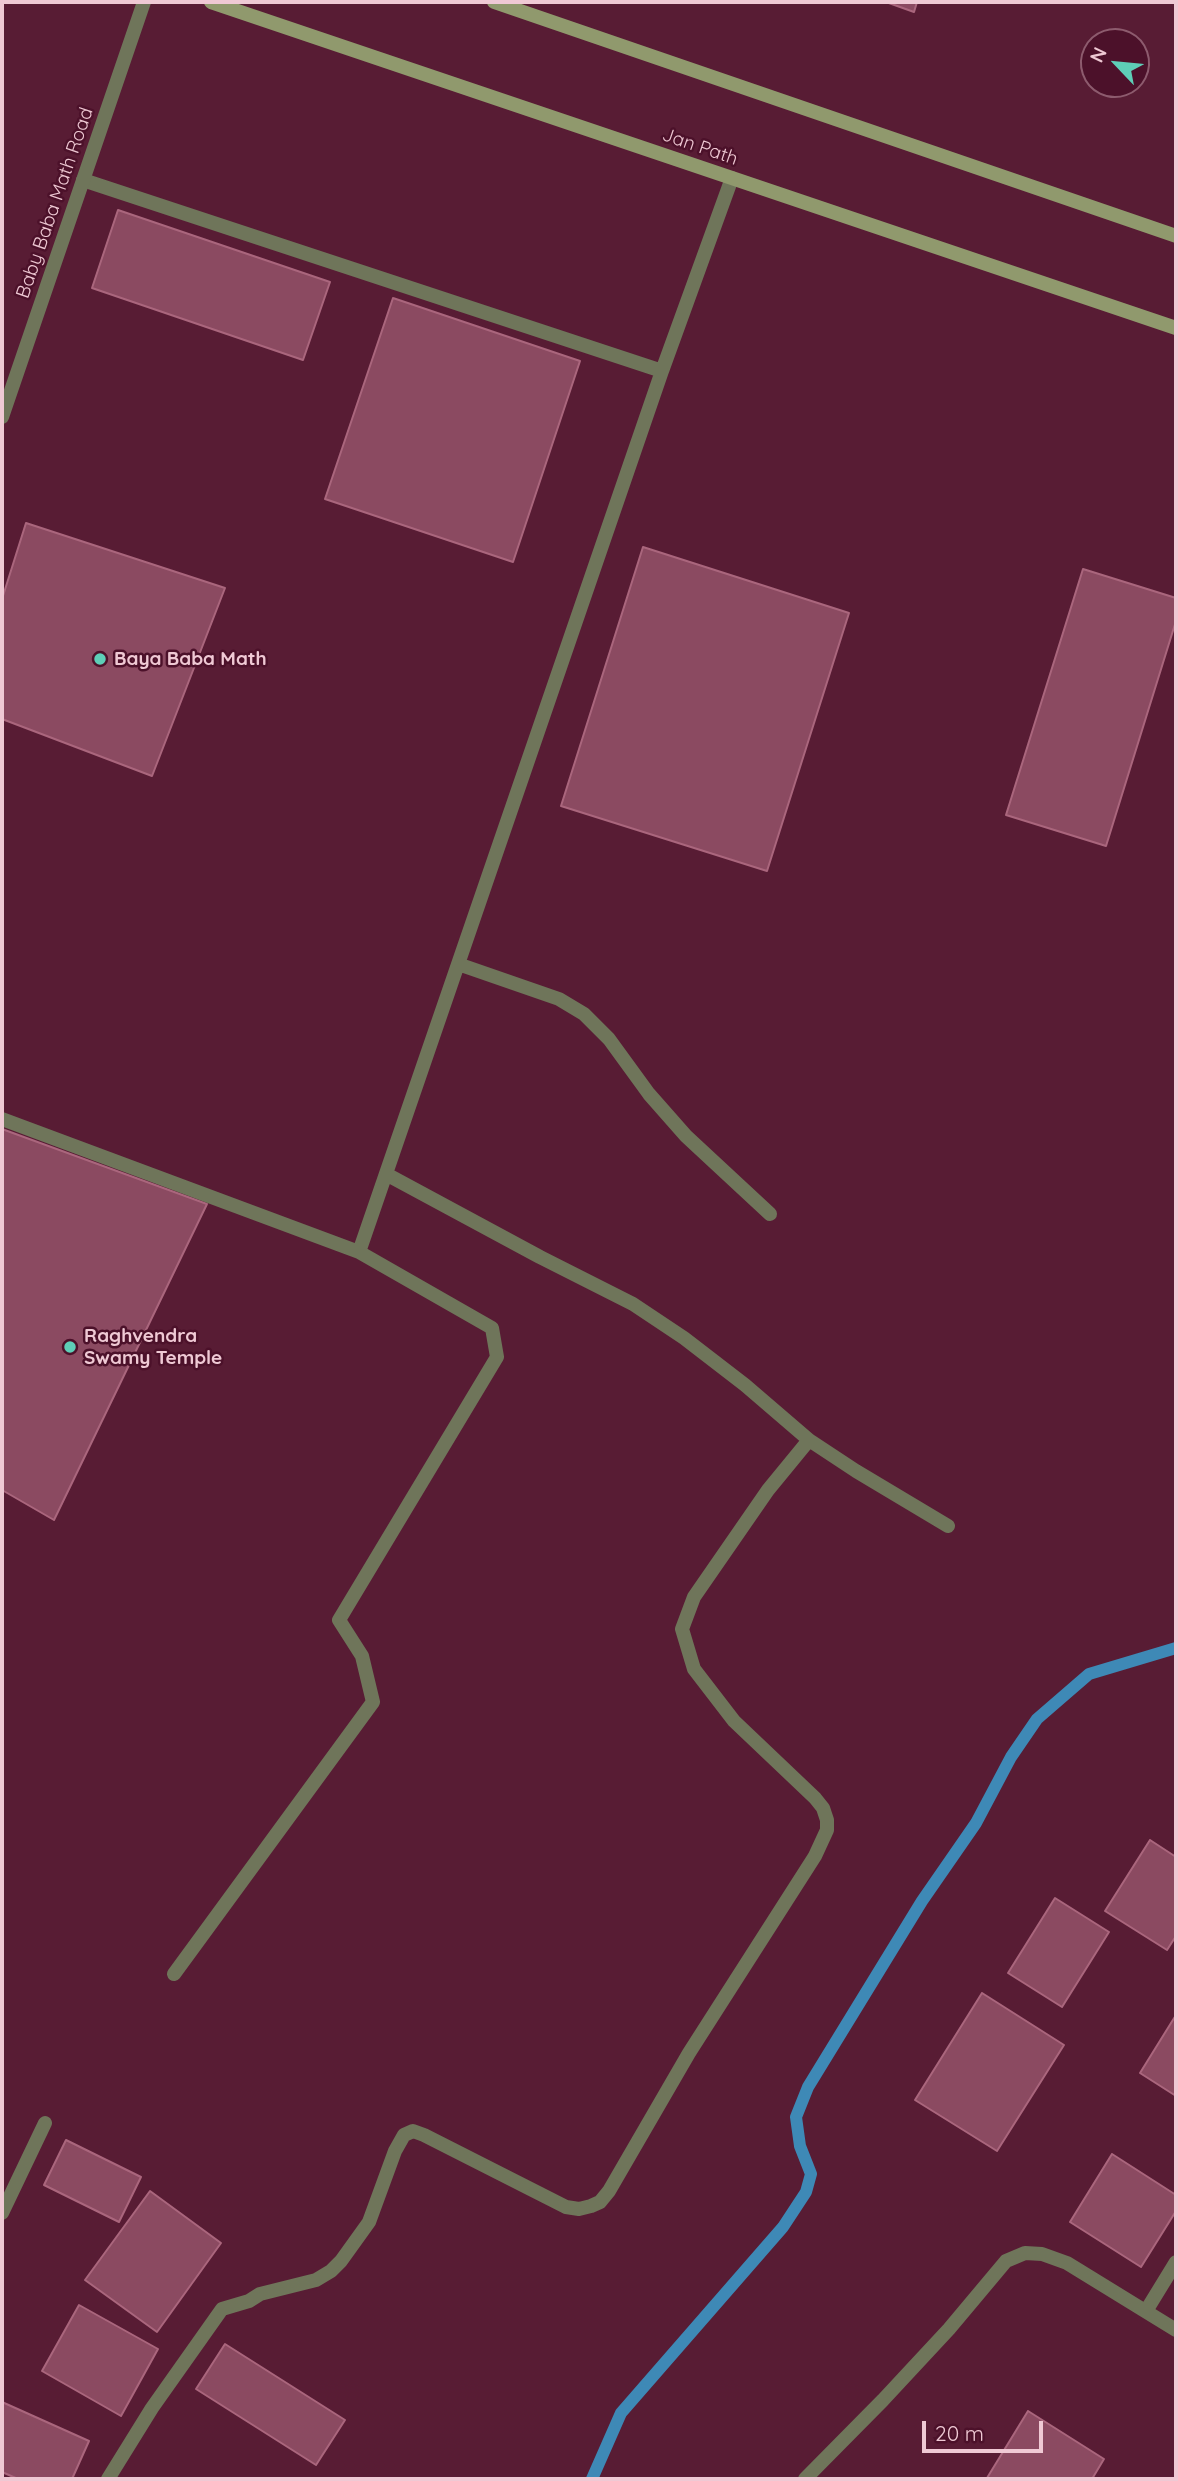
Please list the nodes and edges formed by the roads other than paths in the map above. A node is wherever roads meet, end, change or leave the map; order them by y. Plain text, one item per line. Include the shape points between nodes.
1 (144, 2) edge
2 (211, 2) edge
3 (494, 2) edge
4 (732, 178) junction
5 (83, 180) junction
6 (1176, 236) edge
7 (1176, 328) edge
8 (662, 371) junction
9 (2, 417) edge
10 (458, 964) junction
11 (2, 1119) edge
12 (386, 1174) junction
13 (770, 1214) dead end
14 (359, 1252) junction
15 (809, 1440) junction
16 (948, 1526) dead end
17 (174, 1974) dead end
18 (44, 2123) dead end
19 (2, 2213) edge
20 (1176, 2262) edge
21 (1146, 2311) junction
22 (1176, 2330) edge
23 (108, 2479) edge
24 (805, 2479) edge

1 - 5 street, Baby Baba Math Road
2 - 4 main road, Jan Path
3 - 6 main road
4 - 7 main road, Jan Path
4 - 8 street
5 - 8 street
5 - 9 street, Baby Baba Math Road
8 - 10 street
10 - 12 street
10 - 13 street via 559,999 584,1014 686,1136
11 - 14 street
12 - 14 street
12 - 15 street via 633,1304 746,1385
14 - 17 street via 492,1328 497,1357 338,1620 362,1656 373,1702
15 - 16 street
15 - 23 street via 768,1490 694,1597 682,1629 694,1669 734,1721 815,1798 827,1820 827,1830 609,2191 591,2206 566,2207 424,2135 413,2131 404,2135 369,2222 341,2261 316,2280 222,2309
18 - 19 street
20 - 21 street
21 - 22 street
21 - 24 street via 1067,2263 1042,2254 1025,2253 1006,2261 949,2329

